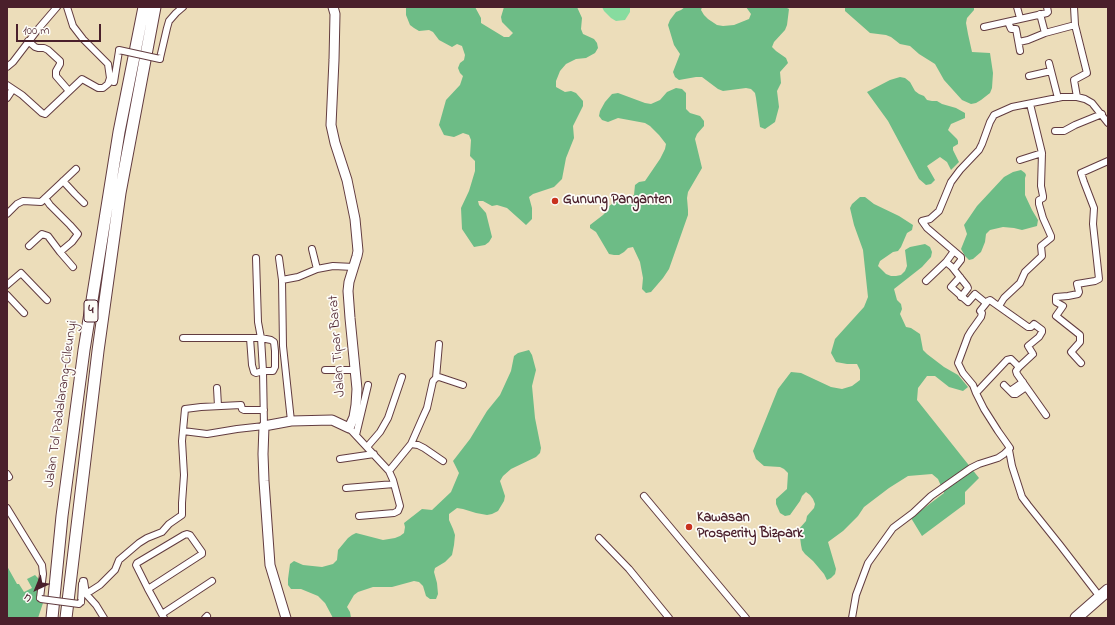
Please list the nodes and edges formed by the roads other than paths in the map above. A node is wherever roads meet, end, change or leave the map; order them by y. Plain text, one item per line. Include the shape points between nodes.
1 (57, 7) edge
2 (67, 7) edge
3 (144, 7) edge
4 (155, 7) edge
5 (183, 7) edge
6 (333, 7) edge
7 (1017, 7) edge
8 (1047, 7) edge
9 (1074, 7) edge
10 (1040, 14) junction
11 (1020, 18) junction
12 (1008, 22) junction
13 (1075, 25) junction
14 (984, 27) dead end
15 (1045, 33) junction
16 (28, 41) junction
17 (1019, 42) junction
18 (1020, 51) dead end
19 (1049, 63) dead end
20 (7, 68) edge
21 (1051, 71) junction
22 (1029, 76) dead end
23 (110, 81) junction
24 (7, 85) edge
25 (13, 89) junction
26 (69, 91) junction
27 (1077, 97) junction
28 (7, 98) edge
29 (1058, 98) junction
30 (1030, 104) junction
31 (1102, 114) junction
32 (1108, 122) edge
33 (1055, 131) dead end
34 (1042, 153) junction
35 (1020, 160) dead end
36 (1108, 161) edge
37 (76, 169) dead end
38 (63, 181) junction
39 (45, 198) junction
40 (84, 203) dead end
41 (7, 214) edge
42 (29, 246) dead end
43 (312, 249) dead end
44 (954, 251) junction
45 (60, 252) junction
46 (256, 258) dead end
47 (279, 258) dead end
48 (946, 262) junction
49 (73, 267) dead end
50 (354, 267) junction
51 (317, 269) junction
52 (954, 269) junction
53 (960, 277) junction
54 (282, 280) junction
55 (926, 281) dead end
56 (7, 285) edge
57 (7, 295) edge
58 (961, 297) junction
59 (47, 300) dead end
60 (986, 303) junction
61 (998, 306) junction
62 (24, 313) dead end
63 (183, 338) dead end
64 (250, 338) junction
65 (261, 338) junction
66 (439, 344) dead end
67 (1081, 363) dead end
68 (1019, 367) junction
69 (325, 370) dead end
70 (355, 370) junction
71 (263, 371) junction
72 (402, 377) dead end
73 (436, 378) junction
74 (368, 385) dead end
75 (463, 385) dead end
76 (1004, 385) dead end
77 (1024, 385) junction
78 (217, 388) dead end
79 (976, 393) junction
80 (218, 406) junction
81 (264, 410) junction
82 (1046, 414) dead end
83 (290, 421) junction
84 (264, 426) junction
85 (183, 431) junction
86 (352, 432) junction
87 (411, 444) junction
88 (367, 447) junction
89 (1009, 450) junction
90 (374, 454) junction
91 (340, 459) dead end
92 (443, 461) dead end
93 (389, 471) junction
94 (394, 484) junction
95 (346, 488) dead end
96 (644, 496) dead end
97 (7, 508) edge
98 (360, 516) dead end
99 (599, 538) dead end
100 (212, 581) dead end
101 (148, 589) junction
102 (86, 594) junction
103 (1104, 594) edge
104 (163, 616) edge
105 (52, 618) edge
106 (66, 618) edge
107 (104, 618) edge
108 (286, 618) edge
109 (669, 618) edge
110 (746, 618) edge
111 (852, 618) edge
112 (1076, 618) edge

1 - 16 street
2 - 23 street via 74,26 83,39 108,64
3 - 105 highway, Jalan Tol Padalarang–Cileunyi / 4 via 119,132 87,335 62,516
4 - 106 highway, Jalan Tol Padalarang–Cileunyi / 4 via 120,193
5 - 23 street, bridge via 170,21 160,60 119,50 114,82
6 - 50 street, Jalan Tipar Barat via 335,14 331,125 348,180 355,219 358,250
7 - 11 street
8 - 10 street via 1048,12
9 - 13 street
10 - 11 street
10 - 15 street
11 - 12 street
12 - 14 street
12 - 17 street via 1011,29 1016,29
13 - 15 street
13 - 27 street via 1087,73 1074,80
15 - 17 street
16 - 20 street
16 - 26 street via 35,47 48,50 60,61 56,76
17 - 18 street
19 - 21 street
21 - 22 street
21 - 29 street
23 - 26 street via 101,88 82,79
24 - 25 street
25 - 26 street via 44,114
25 - 28 street
27 - 29 street
27 - 31 street via 1089,101
29 - 30 street
30 - 34 street
30 - 44 street via 1006,109 992,116 979,150 951,182 942,207 930,219 922,221
31 - 32 street
31 - 33 street via 1064,130
34 - 35 street
34 - 61 street via 1043,198 1039,201 1051,238 1041,246 1042,256 1025,272 1020,283
36 - 67 street via 1081,173 1094,209 1093,224 1099,279 1077,284 1078,294 1056,297 1056,302 1063,306 1056,316 1080,335 1080,342 1071,352
37 - 38 street
38 - 39 street
38 - 40 street
39 - 41 street via 40,202 24,201
39 - 45 street via 78,233 78,236
42 - 45 street via 42,234 48,236
43 - 51 street
44 - 48 street
44 - 52 street via 961,258
45 - 49 street
46 - 65 street
47 - 54 street
48 - 52 street
48 - 55 street
50 - 51 street via 333,266
50 - 70 street, Jalan Tipar Barat via 348,291
51 - 54 street
52 - 53 street
53 - 58 street via 968,287
53 - 58 street via 950,287
54 - 83 street via 283,346
56 - 59 street via 21,273
57 - 62 street
58 - 60 street via 968,302 974,294
60 - 61 street via 990,300
60 - 79 street via 980,311 981,317 970,330 958,363
61 - 68 street via 1029,328 1034,324 1042,330 1039,337 1028,346 1032,354
63 - 64 street
64 - 65 street
64 - 71 street via 253,371
65 - 71 street
65 - 71 street via 271,340 274,344 274,370
66 - 73 street
68 - 77 street via 1016,371
68 - 79 street via 1011,359 1007,360
69 - 70 street
70 - 86 street, Jalan Tipar Barat via 356,405
71 - 81 street
72 - 88 street via 388,418
73 - 75 street
73 - 87 street via 433,381 427,408
74 - 86 street
76 - 77 street via 1010,391
77 - 82 street
78 - 80 street
79 - 89 street via 998,432 1010,447
80 - 81 street via 241,405 244,410
80 - 85 street via 185,409
81 - 84 street
83 - 84 street
83 - 86 street via 332,420 343,424
84 - 85 street via 204,434
84 - 108 street via 264,482 270,565
85 - 102 street via 182,515 162,532 139,543 119,560 115,570 100,585
86 - 88 street
87 - 92 street via 424,448
87 - 93 street
88 - 90 street
89 - 103 street via 1014,474 1025,501
89 - 111 street via 998,458 971,468 931,496 893,528 868,563 856,595
90 - 91 street
90 - 93 street
93 - 94 street
94 - 95 street
94 - 98 street via 400,506 398,511
96 - 110 street
97 - 102 street, bridge via 42,564 40,598 79,604 83,580
99 - 109 street
100 - 104 street
101 - 101 street via 202,554 190,535 184,535 136,563
101 - 104 street
102 - 107 street
103 - 112 highway

